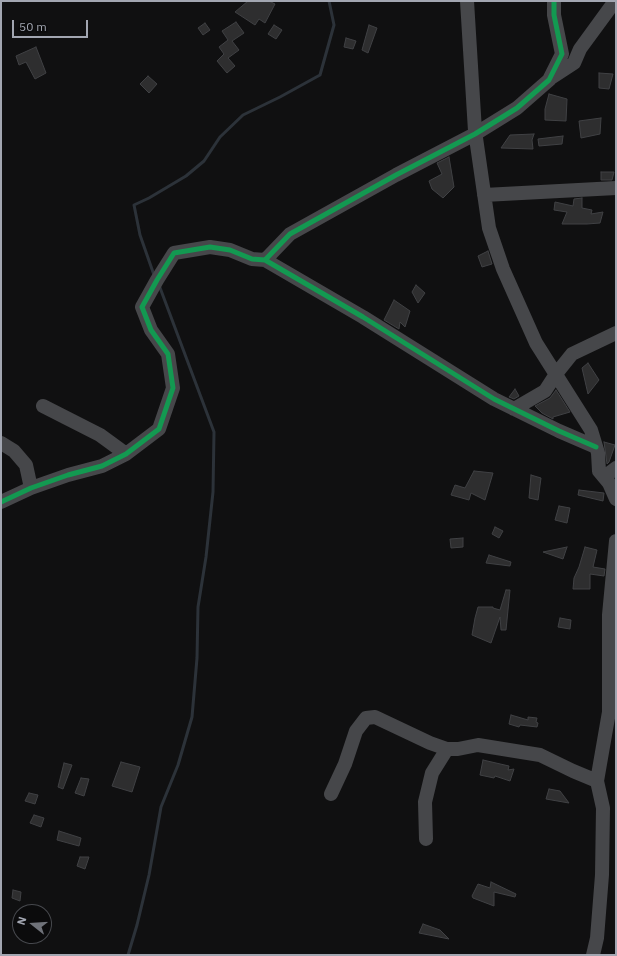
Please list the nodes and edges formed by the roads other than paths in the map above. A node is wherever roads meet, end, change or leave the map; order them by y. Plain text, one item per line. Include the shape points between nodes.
1 (467, 1) edge
2 (554, 1) edge
3 (615, 1) edge
4 (549, 80) junction
5 (476, 134) junction
6 (616, 188) edge
7 (484, 195) junction
8 (265, 260) junction
9 (616, 333) edge
10 (556, 374) junction
11 (43, 406) dead end
12 (514, 409) junction
13 (1, 443) edge
14 (596, 447) junction
15 (126, 454) junction
16 (616, 468) edge
17 (604, 477) junction
18 (31, 488) junction
19 (616, 499) edge
20 (1, 502) edge
21 (616, 541) edge
22 (613, 615) edge
23 (613, 712) edge
24 (447, 748) junction
25 (597, 780) junction
26 (332, 794) dead end
27 (609, 808) edge
28 (426, 839) dead end
29 (593, 955) edge

1 - 5 street
2 - 4 street via 554,15 562,54
3 - 4 street via 580,49 574,63
4 - 5 street via 517,108
5 - 7 street
5 - 8 street via 290,234
6 - 7 street
7 - 10 street via 489,228 502,269 536,343
8 - 12 street
8 - 15 street via 252,259 230,250 210,247 174,253 142,308 151,330 168,354 173,388 159,429
9 - 10 street via 572,354
10 - 12 street via 545,391
10 - 14 street via 591,430
11 - 15 street via 100,435
12 - 14 street
13 - 18 street via 14,451 26,465
14 - 17 street via 599,471
15 - 18 street via 102,466
16 - 17 street
17 - 19 street
18 - 20 street
21 - 22 street
22 - 23 street
23 - 25 street
24 - 25 street via 478,746 540,756
24 - 26 street via 430,743 375,717 366,718 356,731
24 - 28 street via 432,773 426,795
25 - 27 street
27 - 29 street via 597,938

